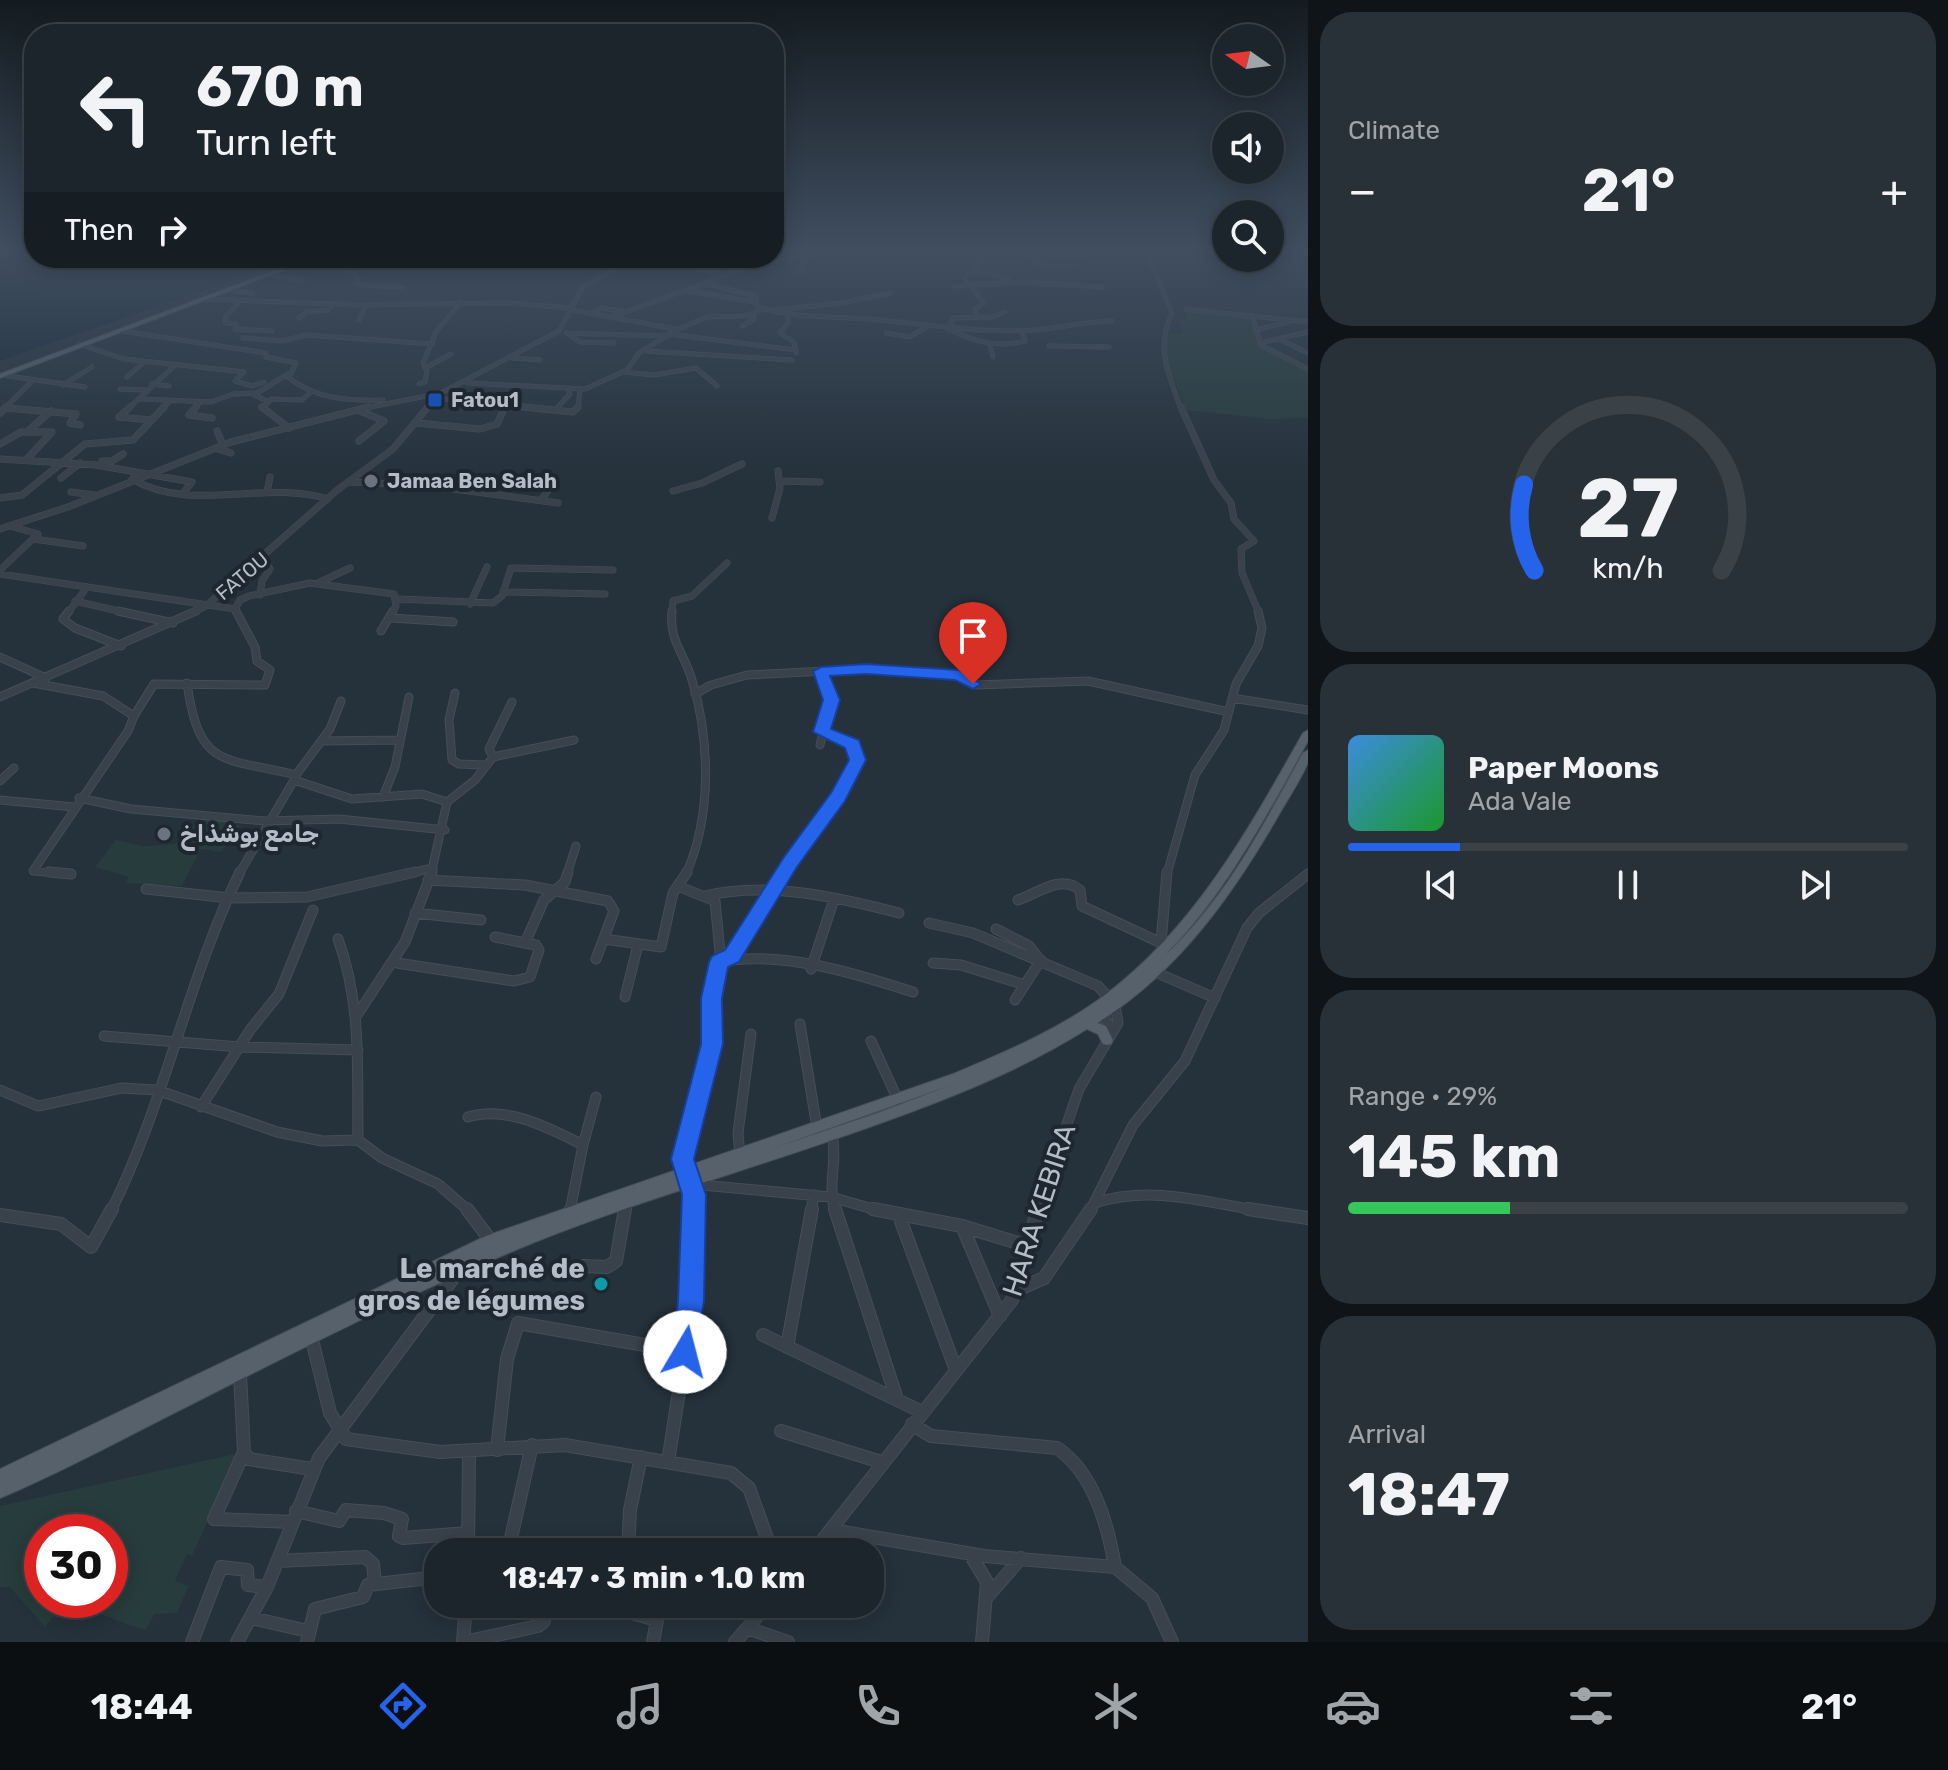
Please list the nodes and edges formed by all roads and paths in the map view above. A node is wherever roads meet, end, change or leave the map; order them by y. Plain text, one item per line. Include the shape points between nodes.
1 (132, 327) edge
2 (134, 327) edge
3 (235, 327) edge
4 (440, 327) edge
5 (564, 327) edge
6 (657, 327) edge
7 (691, 327) edge
8 (785, 327) edge
9 (918, 327) edge
10 (950, 327) edge
11 (1056, 327) edge
12 (1165, 327) edge
13 (1255, 327) edge
14 (1270, 327) edge
15 (926, 328) junction
16 (676, 330) junction
17 (949, 330) junction
18 (1022, 330) junction
19 (1256, 330) junction
20 (122, 331) junction
21 (1308, 332) edge
22 (566, 333) junction
23 (886, 333) dead end
24 (556, 334) junction
25 (667, 335) junction
26 (243, 338) dead end
27 (1278, 339) junction
28 (263, 340) junction
29 (282, 341) junction
30 (614, 343) dead end
31 (1260, 343) junction
32 (433, 344) junction
33 (81, 345) junction
34 (990, 345) junction
35 (1049, 346) dead end
36 (1109, 347) dead end
37 (645, 350) junction
38 (796, 350) junction
39 (1308, 350) edge
40 (266, 353) junction
41 (451, 354) dead end
42 (993, 357) dead end
43 (511, 358) junction
44 (540, 360) dead end
45 (144, 362) junction
46 (92, 367) dead end
47 (173, 367) junction
48 (425, 368) junction
49 (1308, 369) edge
50 (624, 372) junction
51 (288, 374) junction
52 (0, 375) edge
53 (127, 377) dead end
54 (275, 381) junction
55 (31, 382) junction
56 (292, 382) junction
57 (462, 383) junction
58 (419, 384) dead end
59 (63, 385) junction
60 (169, 386) dead end
61 (717, 386) dead end
62 (85, 387) dead end
63 (150, 387) junction
64 (120, 389) dead end
65 (312, 391) junction
66 (569, 391) junction
67 (580, 391) junction
68 (256, 393) junction
69 (436, 397) junction
70 (141, 399) junction
71 (397, 400) junction
72 (170, 401) junction
73 (267, 401) junction
74 (200, 402) junction
75 (505, 406) junction
76 (6, 408) junction
77 (556, 409) junction
78 (360, 410) junction
79 (51, 411) junction
80 (0, 413) edge
81 (212, 418) dead end
82 (151, 420) junction
83 (417, 423) junction
84 (80, 425) dead end
85 (289, 428) junction
86 (28, 431) junction
87 (217, 431) dead end
88 (359, 441) dead end
89 (0, 444) edge
90 (223, 445) junction
91 (215, 448) junction
92 (231, 453) dead end
93 (123, 454) dead end
94 (1, 457) edge
95 (26, 460) junction
96 (65, 463) junction
97 (81, 463) junction
98 (742, 464) dead end
99 (778, 471) dead end
100 (150, 473) junction
101 (270, 477) dead end
102 (61, 478) dead end
103 (132, 479) junction
104 (779, 481) junction
105 (348, 482) junction
106 (820, 482) dead end
107 (509, 483) dead end
108 (673, 491) dead end
109 (71, 492) dead end
110 (267, 492) junction
111 (183, 493) junction
112 (96, 495) junction
113 (208, 496) junction
114 (506, 497) junction
115 (0, 498) edge
116 (328, 499) junction
117 (541, 500) junction
118 (558, 503) dead end
119 (202, 504) dead end
120 (500, 509) dead end
121 (772, 518) dead end
122 (10, 526) junction
123 (0, 529) edge
124 (34, 539) junction
125 (83, 546) dead end
126 (263, 558) junction
127 (727, 563) dead end
128 (487, 567) dead end
129 (350, 568) dead end
130 (613, 570) dead end
131 (0, 572) edge
132 (316, 584) junction
133 (87, 587) junction
134 (503, 592) junction
135 (605, 594) dead end
136 (260, 595) junction
137 (398, 599) junction
138 (75, 601) junction
139 (470, 604) junction
140 (206, 606) junction
141 (235, 609) junction
142 (392, 618) junction
143 (453, 622) dead end
144 (173, 623) junction
145 (381, 631) dead end
146 (121, 646) junction
147 (0, 657) edge
148 (821, 671) junction
149 (46, 678) junction
150 (692, 679) junction
151 (33, 683) junction
152 (187, 683) junction
153 (711, 685) junction
154 (455, 693) dead end
155 (695, 694) junction
156 (0, 697) edge
157 (409, 697) dead end
158 (1232, 698) junction
159 (341, 701) dead end
160 (512, 702) dead end
161 (140, 703) junction
162 (124, 707) junction
163 (1308, 710) edge
164 (1229, 712) junction
165 (134, 716) junction
166 (822, 732) junction
167 (1308, 733) edge
168 (400, 740) junction
169 (574, 740) dead end
170 (321, 741) junction
171 (820, 745) dead end
172 (1308, 753) edge
173 (493, 757) junction
174 (484, 765) junction
175 (14, 768) dead end
176 (295, 778) junction
177 (0, 781) edge
178 (383, 797) junction
179 (0, 800) edge
180 (77, 802) junction
181 (447, 802) junction
182 (265, 821) junction
183 (445, 830) junction
184 (1252, 839) junction
185 (576, 846) dead end
186 (433, 868) junction
187 (71, 874) dead end
188 (1308, 874) edge
189 (428, 880) junction
190 (680, 887) junction
191 (146, 889) dead end
192 (560, 890) junction
193 (772, 892) junction
194 (705, 896) junction
195 (230, 898) junction
196 (834, 899) junction
197 (1018, 900) dead end
198 (313, 910) dead end
199 (415, 913) junction
200 (899, 913) dead end
201 (481, 920) dead end
202 (929, 923) dead end
203 (996, 929) dead end
204 (495, 937) dead end
205 (338, 939) dead end
206 (604, 939) junction
207 (525, 943) junction
208 (638, 945) junction
209 (1168, 946) junction
210 (732, 956) junction
211 (596, 959) dead end
212 (1041, 960) junction
213 (719, 962) junction
214 (397, 963) junction
215 (933, 963) dead end
216 (811, 969) junction
217 (1155, 972) junction
218 (1025, 985) junction
219 (913, 992) dead end
220 (625, 997) dead end
221 (1215, 998) junction
222 (1015, 1000) dead end
223 (1113, 1001) junction
224 (1100, 1010) junction
225 (357, 1015) junction
226 (800, 1024) dead end
227 (1087, 1024) junction
228 (751, 1034) dead end
229 (104, 1036) dead end
230 (175, 1039) junction
231 (1107, 1040) junction
232 (871, 1041) dead end
233 (240, 1047) junction
234 (358, 1050) junction
235 (1012, 1061) junction
236 (0, 1090) edge
237 (157, 1090) junction
238 (596, 1097) dead end
239 (898, 1100) junction
240 (201, 1107) junction
241 (468, 1117) dead end
242 (817, 1128) junction
243 (832, 1134) junction
244 (358, 1140) junction
245 (583, 1145) junction
246 (740, 1155) junction
247 (688, 1179) junction
248 (814, 1195) junction
249 (831, 1197) junction
250 (1094, 1203) junction
251 (625, 1206) junction
252 (570, 1213) junction
253 (0, 1215) edge
254 (899, 1216) junction
255 (1308, 1218) edge
256 (962, 1226) junction
257 (491, 1241) junction
258 (1028, 1246) junction
259 (583, 1266) dead end
260 (460, 1269) junction
261 (1017, 1290) junction
262 (1000, 1316) junction
263 (310, 1334) junction
264 (763, 1335) dead end
265 (787, 1347) junction
266 (685, 1352) junction
267 (956, 1370) junction
268 (240, 1374) junction
269 (897, 1399) junction
270 (922, 1412) junction
271 (912, 1424) junction
272 (338, 1430) junction
273 (781, 1431) dead end
274 (532, 1445) junction
275 (73, 1448) junction
276 (497, 1450) junction
277 (244, 1452) junction
278 (469, 1452) junction
279 (641, 1457) junction
280 (668, 1462) junction
281 (881, 1462) junction
282 (312, 1469) junction
283 (0, 1477) edge
284 (0, 1490) edge
285 (294, 1516) junction
286 (832, 1530) junction
287 (468, 1533) junction
288 (468, 1538) edge
289 (511, 1538) edge
290 (629, 1538) edge
291 (767, 1538) edge
292 (825, 1538) edge
293 (969, 1554) junction
294 (1021, 1558) junction
295 (277, 1561) junction
296 (1115, 1567) junction
297 (424, 1579) edge
298 (375, 1584) junction
299 (267, 1587) junction
300 (988, 1596) junction
301 (251, 1618) junction
302 (465, 1618) edge
303 (544, 1618) edge
304 (649, 1618) edge
305 (756, 1618) edge
306 (656, 1620) joint
307 (747, 1628) junction
308 (308, 1637) edge
309 (192, 1642) edge
310 (237, 1642) edge
311 (463, 1642) edge
312 (653, 1642) edge
313 (735, 1642) edge
314 (788, 1642) edge
315 (982, 1642) edge
316 (1172, 1642) edge

1 - 33 main road
2 - 20 main road
3 - 28 street via 272,331
4 - 32 street
5 - 24 street, FATOU
6 - 16 street
7 - 16 street
8 - 38 street via 780,333 791,338
9 - 15 street
10 - 17 street
11 - 18 street
12 - 158 street via 1165,365 1192,438 1231,503 1234,519 1254,541 1241,549 1239,563 1258,606 1262,636
13 - 19 street
14 - 19 street
15 - 17 street
15 - 23 street via 909,337
16 - 25 street
17 - 18 street
17 - 34 street
18 - 34 street via 1025,341
19 - 31 street
20 - 33 main road
20 - 40 street
21 - 27 street
22 - 24 street
22 - 25 street
22 - 30 street via 580,342
24 - 43 street, FATOU
25 - 37 street
25 - 38 street
26 - 28 street
27 - 31 street
27 - 39 street
28 - 29 street
29 - 32 street via 307,335
29 - 40 street
31 - 49 street
32 - 48 street via 423,361
33 - 45 street
33 - 52 main road
34 - 42 street
35 - 36 street
37 - 38 street via 793,362
37 - 50 street
40 - 51 street via 296,363
41 - 48 street
43 - 44 street
43 - 57 street, FATOU
45 - 47 street
45 - 53 street
46 - 59 street
47 - 54 street via 243,371 235,381 250,386
47 - 63 street
48 - 58 street via 425,382
50 - 61 street via 654,375 696,368
50 - 67 street
51 - 54 street
51 - 56 street
52 - 55 street
54 - 56 street
54 - 68 street
55 - 59 street
55 - 76 street
56 - 65 street
57 - 66 street via 524,383
57 - 69 street, FATOU
59 - 62 street
60 - 63 street
63 - 64 street
63 - 70 street
65 - 71 street via 346,401
65 - 73 street via 302,400
66 - 67 street
66 - 77 street
67 - 77 street via 576,411
68 - 73 street via 255,398
68 - 74 street
69 - 71 street, FATOU
69 - 75 street
69 - 83 street, FATOU
70 - 72 street
70 - 82 street via 119,417
71 - 78 street, FATOU
72 - 74 street
72 - 82 street
73 - 85 street via 263,413
74 - 81 street via 189,415
75 - 77 street
75 - 83 street via 497,424 480,429
76 - 79 street
76 - 80 street
78 - 85 street, FATOU
78 - 88 street via 384,421
79 - 84 street via 78,414 70,423
79 - 86 street
82 - 96 street via 128,443 89,443
83 - 105 street, FATOU via 393,449
85 - 90 street, FATOU
86 - 89 street
86 - 95 street via 52,433
87 - 90 street
90 - 91 street, FATOU
91 - 92 street
91 - 100 street, FATOU
93 - 96 street via 112,461
94 - 95 street
95 - 96 street
96 - 97 street
96 - 115 street via 22,495
97 - 100 street
97 - 102 street
98 - 108 street
99 - 104 street
100 - 103 street, FATOU
100 - 111 street via 192,482
101 - 110 street
103 - 111 street via 148,490
103 - 112 street, FATOU
104 - 106 street
104 - 121 street
105 - 114 street via 424,485
105 - 116 street, FATOU
107 - 117 street via 550,488
109 - 112 street
110 - 113 street
110 - 116 street via 295,490
111 - 113 street
112 - 122 street, FATOU
113 - 119 street
114 - 117 street
114 - 120 street
116 - 126 street, FATOU
117 - 118 street
122 - 123 street, FATOU
122 - 124 street via 37,532
124 - 125 street
124 - 131 street
126 - 136 street via 270,569
126 - 140 street, FATOU
127 - 150 street via 692,596 671,606 672,639
128 - 139 street
129 - 132 street
130 - 134 street via 511,568
131 - 133 street
132 - 136 street
132 - 137 street via 394,594
133 - 138 street
133 - 140 street
134 - 135 street
134 - 139 street via 493,603
136 - 141 street via 240,600
137 - 139 street
137 - 142 street
138 - 144 street
138 - 146 street via 63,619
140 - 141 street
140 - 144 street, FATOU
141 - 152 street via 257,661 270,670 265,685
142 - 143 street
142 - 145 street
144 - 146 street, FATOU
146 - 149 street, FATOU
147 - 149 street
148 - 153 street via 747,675
148 - 164 street via 959,675 976,685 1088,681
148 - 166 street via 831,700
149 - 151 street, FATOU
150 - 153 street
150 - 155 street
151 - 156 street, FATOU
151 - 162 street via 93,693
152 - 161 street via 154,684
152 - 176 street via 192,726 205,747 232,763
153 - 155 street
154 - 174 street via 449,720 452,760
155 - 190 street via 707,774 695,854
157 - 168 street
158 - 163 street
158 - 164 street
159 - 170 street
160 - 173 street via 489,749
161 - 162 street
161 - 165 street
162 - 165 street
164 - 209 street via 1218,741 1202,760 1179,823 1160,922
165 - 180 street
166 - 171 street
166 - 193 street via 853,744 858,760
167 - 184 main road
168 - 170 street
168 - 178 street
169 - 173 street
170 - 176 street
172 - 184 main road
173 - 174 street
174 - 181 street via 475,780
175 - 177 street
176 - 178 street via 340,796
176 - 182 street
178 - 181 street via 422,794
179 - 180 street
180 - 182 street
180 - 187 street via 33,871
181 - 183 street
182 - 183 street via 339,819
182 - 195 street
183 - 186 street
184 - 209 main road via 1214,908
185 - 192 street
186 - 189 street
186 - 195 street via 307,897
188 - 221 street via 1247,928
189 - 192 street
189 - 199 street
190 - 194 street
190 - 208 street via 673,893 664,944
191 - 195 street
192 - 206 street via 613,905
192 - 207 street via 544,900
193 - 194 street via 718,891
193 - 196 street
193 - 210 street
194 - 213 street via 718,908
195 - 230 street
196 - 200 street
196 - 216 street
197 - 209 street via 1069,882 1080,890 1082,906
198 - 233 street via 282,987
199 - 201 street
199 - 214 street
202 - 212 street via 973,933
203 - 212 street via 1029,946
204 - 207 street
205 - 225 street
206 - 208 street
206 - 211 street
207 - 214 street via 539,950 530,977 523,981
208 - 220 street
209 - 217 main road
209 - 223 main road
210 - 213 street
210 - 216 street
212 - 218 street
212 - 223 street via 1098,986
213 - 247 street via 712,1044 682,1159
214 - 225 street
215 - 218 street via 961,965
216 - 219 street
217 - 221 street
217 - 223 main road
218 - 222 street
221 - 250 street via 1185,1061 1133,1125
223 - 224 main road
223 - 231 street, HARA KEBIRA via 1118,1023
224 - 227 main road
224 - 231 street via 1110,1031
224 - 235 main road
225 - 234 street
226 - 242 street
227 - 231 main road via 1102,1030
227 - 235 main road
228 - 246 street
229 - 230 street
230 - 233 street
230 - 237 street
231 - 258 street, HARA KEBIRA via 1079,1089
232 - 239 street
233 - 234 street
233 - 240 street
234 - 244 street
235 - 239 main road
235 - 243 main road
236 - 237 street via 38,1106 121,1088
237 - 240 street
237 - 253 street via 128,1174 91,1247 58,1221
238 - 245 street
239 - 242 main road
240 - 244 street via 277,1132 322,1141
241 - 245 street via 483,1110
242 - 246 main road
243 - 247 main road
243 - 249 street via 836,1150
244 - 257 street via 383,1160 452,1195
245 - 252 street
246 - 247 main road
247 - 248 street
247 - 251 main road
247 - 252 main road
247 - 266 street via 694,1195
248 - 249 street
248 - 265 street
249 - 254 street
249 - 269 street
250 - 255 street via 1149,1193
250 - 261 street via 1052,1271 1037,1284
251 - 259 street via 616,1261 607,1267
251 - 260 main road
252 - 257 main road
254 - 256 street
254 - 267 street
256 - 258 street
256 - 262 street
257 - 263 main road
258 - 261 street, HARA KEBIRA
260 - 263 main road
260 - 272 street
261 - 262 street, HARA KEBIRA
262 - 267 street, HARA KEBIRA
263 - 268 main road
263 - 272 street
263 - 275 main road
264 - 265 street
265 - 269 street
266 - 276 street via 518,1323 507,1359
266 - 280 street
267 - 270 street, HARA KEBIRA
268 - 275 main road
268 - 277 street
269 - 270 street
270 - 271 street, HARA KEBIRA
271 - 281 street, HARA KEBIRA
271 - 296 street via 931,1436 1067,1452 1100,1512
272 - 278 street via 346,1439 368,1443
272 - 282 street
273 - 281 street
274 - 276 street
274 - 279 street
274 - 289 street
275 - 283 main road
275 - 284 main road
276 - 278 street
277 - 282 street via 249,1459
277 - 285 street via 214,1519
278 - 287 street
279 - 280 street
279 - 290 street
280 - 291 street via 742,1479
281 - 286 street, HARA KEBIRA
282 - 285 street
285 - 287 street via 339,1521 346,1510 384,1513 402,1519 403,1538
285 - 295 street
286 - 292 street, HARA KEBIRA
286 - 293 street
287 - 288 street
293 - 294 street
293 - 300 street via 983,1572
294 - 296 street
294 - 300 street
295 - 298 street via 365,1557 373,1564
295 - 299 street
296 - 316 street via 1149,1594
297 - 298 street
298 - 308 street via 368,1585 363,1597 315,1609
299 - 301 street
299 - 309 street via 248,1585 243,1568 221,1567
300 - 315 street
301 - 308 street
301 - 310 street
302 - 311 street
303 - 311 street via 538,1626
304 - 306 street
305 - 307 street
306 - 312 street
307 - 313 street
307 - 314 street

